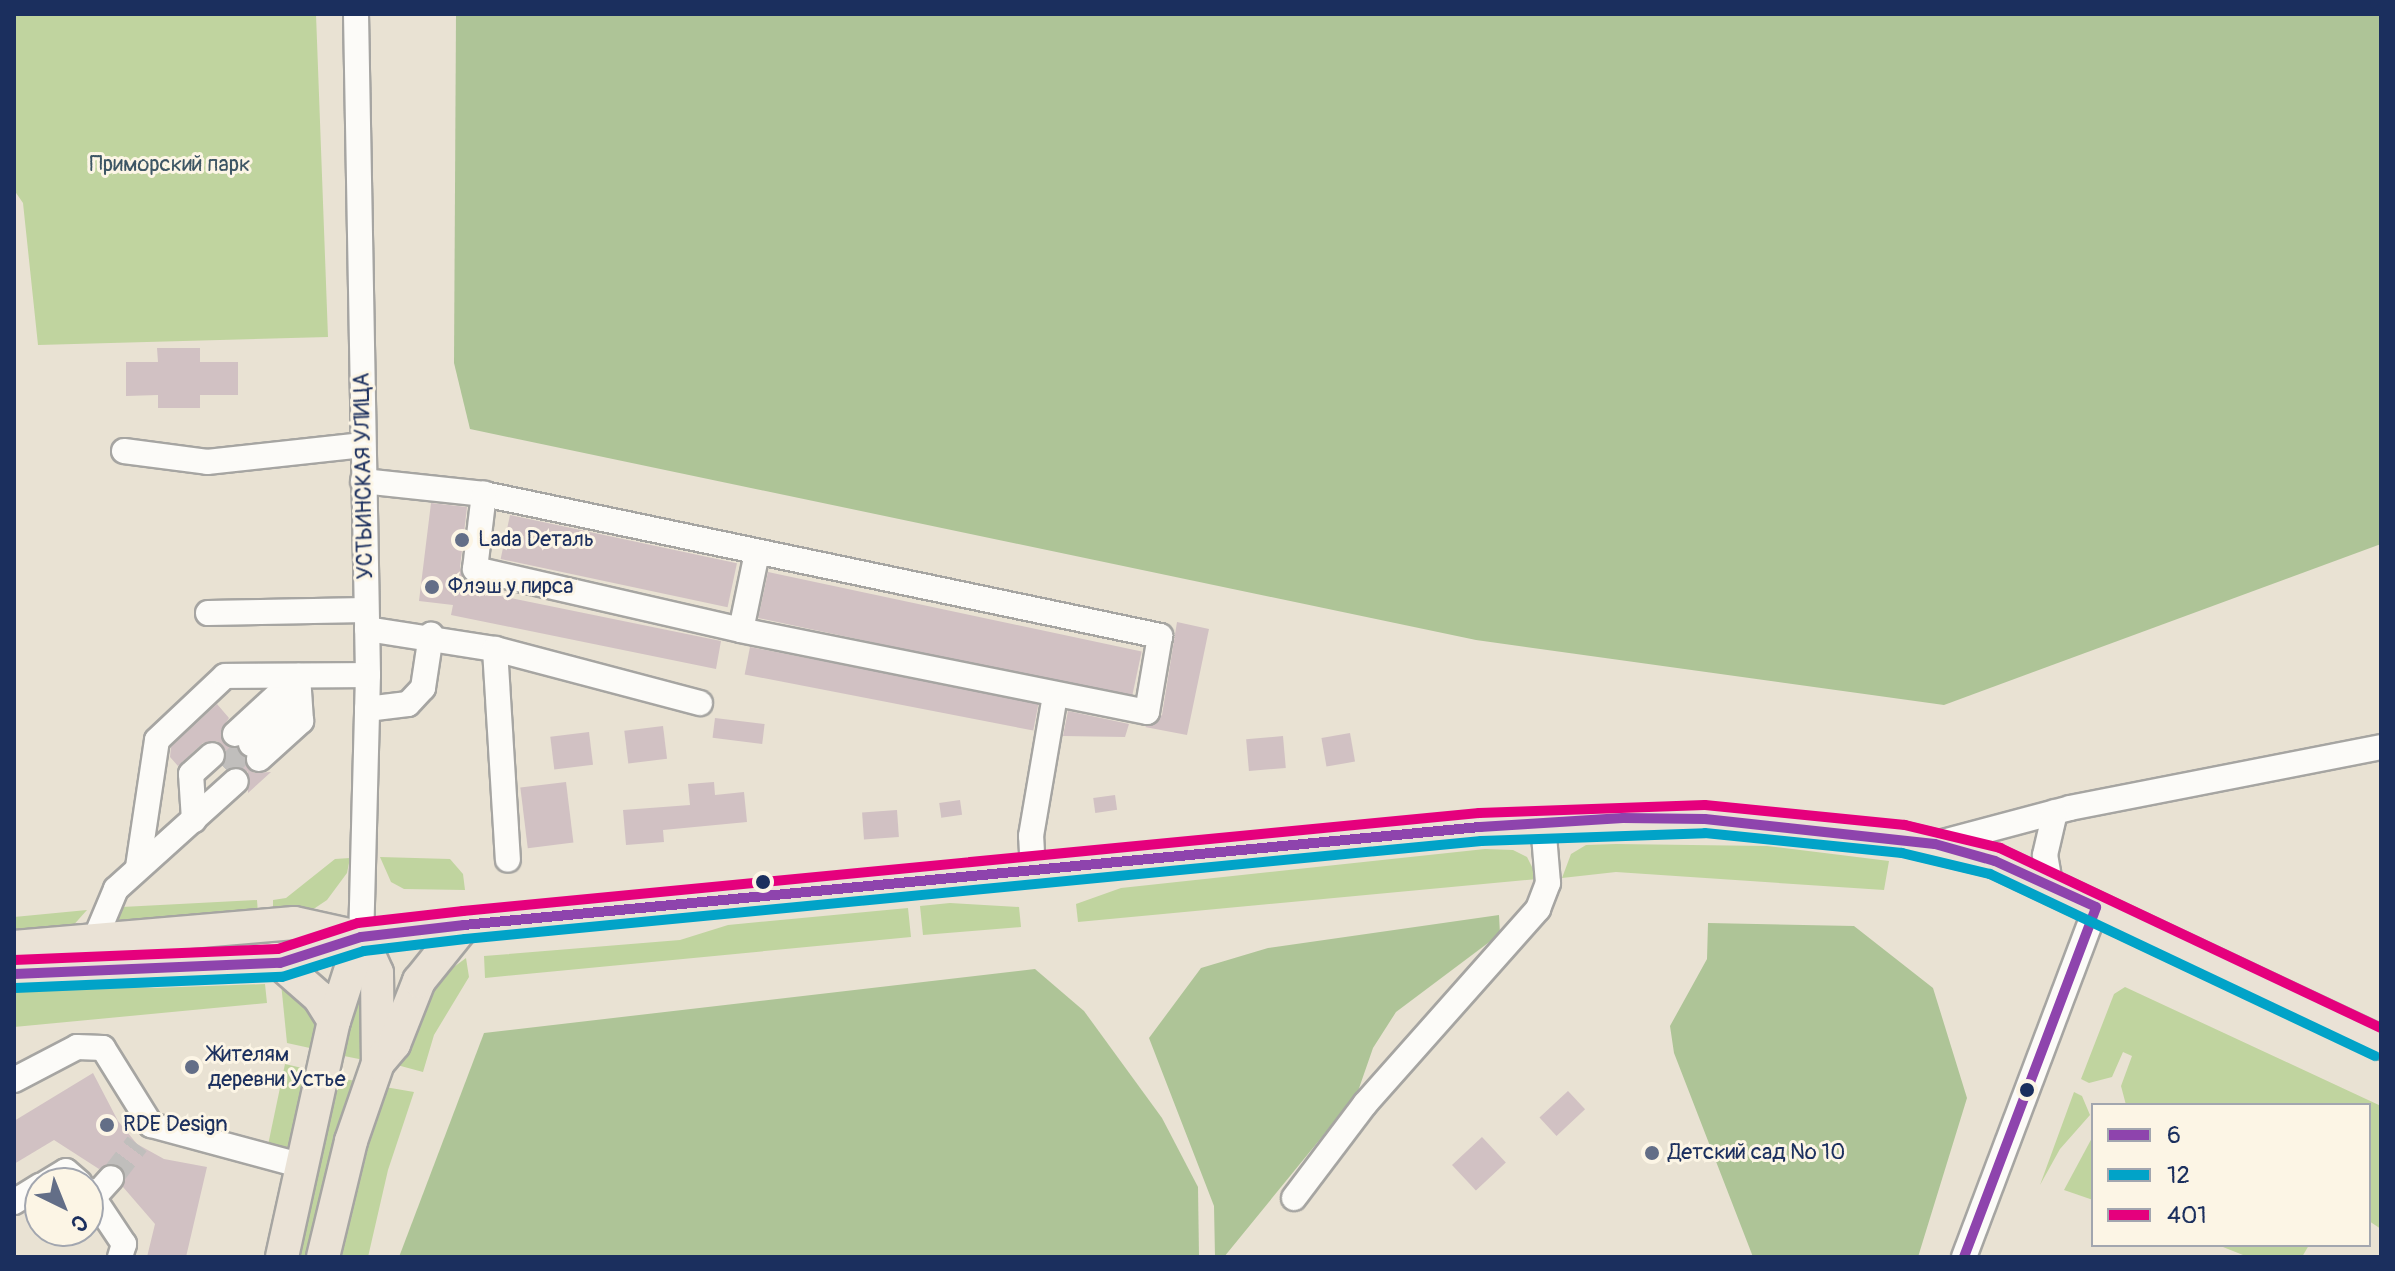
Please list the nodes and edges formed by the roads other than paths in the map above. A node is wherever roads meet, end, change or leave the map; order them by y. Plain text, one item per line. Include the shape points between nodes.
1 (356, 14) edge
2 (363, 445) junction
3 (124, 451) dead end
4 (363, 481) junction
5 (484, 494) junction
6 (757, 553) junction
7 (208, 613) dead end
8 (367, 619) junction
9 (741, 630) junction
10 (431, 635) junction
11 (495, 649) junction
12 (368, 675) junction
13 (299, 688) junction
14 (1055, 696) junction
15 (700, 703) dead end
16 (367, 709) junction
17 (2381, 747) edge
18 (194, 809) junction
19 (2055, 812) junction
20 (1543, 823) junction
21 (1935, 844) junction
22 (508, 860) dead end
23 (138, 867) junction
24 (1033, 872) junction
25 (2050, 883) junction
26 (2096, 907) junction
27 (464, 925) junction
28 (361, 937) junction
29 (95, 939) junction
30 (14, 947) edge
31 (280, 963) junction
32 (14, 974) edge
33 (334, 1021) junction
34 (2381, 1043) edge
35 (378, 1063) junction
36 (14, 1080) edge
37 (303, 1166) junction
38 (1294, 1198) dead end
39 (104, 1206) edge
40 (120, 1257) edge
41 (282, 1257) edge
42 (323, 1257) edge
43 (1964, 1257) edge

1 - 2 street, УСТЬИНСКАЯ УЛИЦА
2 - 3 street via 207,462
2 - 4 street, УСТЬИНСКАЯ УЛИЦА
4 - 5 street
4 - 8 street, УСТЬИНСКАЯ УЛИЦА
5 - 6 street
5 - 9 street via 475,569
6 - 9 street
6 - 14 street via 1160,636 1147,712
7 - 8 street
8 - 10 street
8 - 12 street, УСТЬИНСКАЯ УЛИЦА
9 - 14 street
10 - 11 street
10 - 16 street via 423,688 408,704
11 - 15 street
11 - 22 street
12 - 13 street
12 - 16 street, УСТЬИНСКАЯ УЛИЦА
13 - 13 street via 247,747 301,721
13 - 23 street via 225,676 157,740
14 - 24 street via 1031,836
16 - 28 street, УСТЬИНСКАЯ УЛИЦА
17 - 19 street
18 - 18 street via 224,768 191,774
18 - 23 street
19 - 21 street
19 - 25 street via 2045,855
20 - 21 main road via 1705,819
20 - 24 main road
20 - 38 street via 1548,883 1538,909 1375,1092
21 - 25 main road
23 - 29 street via 116,889
24 - 27 main road
25 - 26 main road
26 - 34 main road
26 - 43 street
27 - 28 main road
27 - 35 main road via 419,981 394,1044
28 - 29 main road via 294,923
28 - 31 main road
28 - 33 main road
28 - 35 main road via 377,973
29 - 30 main road
31 - 32 main road
31 - 33 main road via 319,997
33 - 37 main road
35 - 42 main road via 351,1141
36 - 37 street via 77,1047 103,1048 144,1135
37 - 41 main road
39 - 40 street via 124,1244

